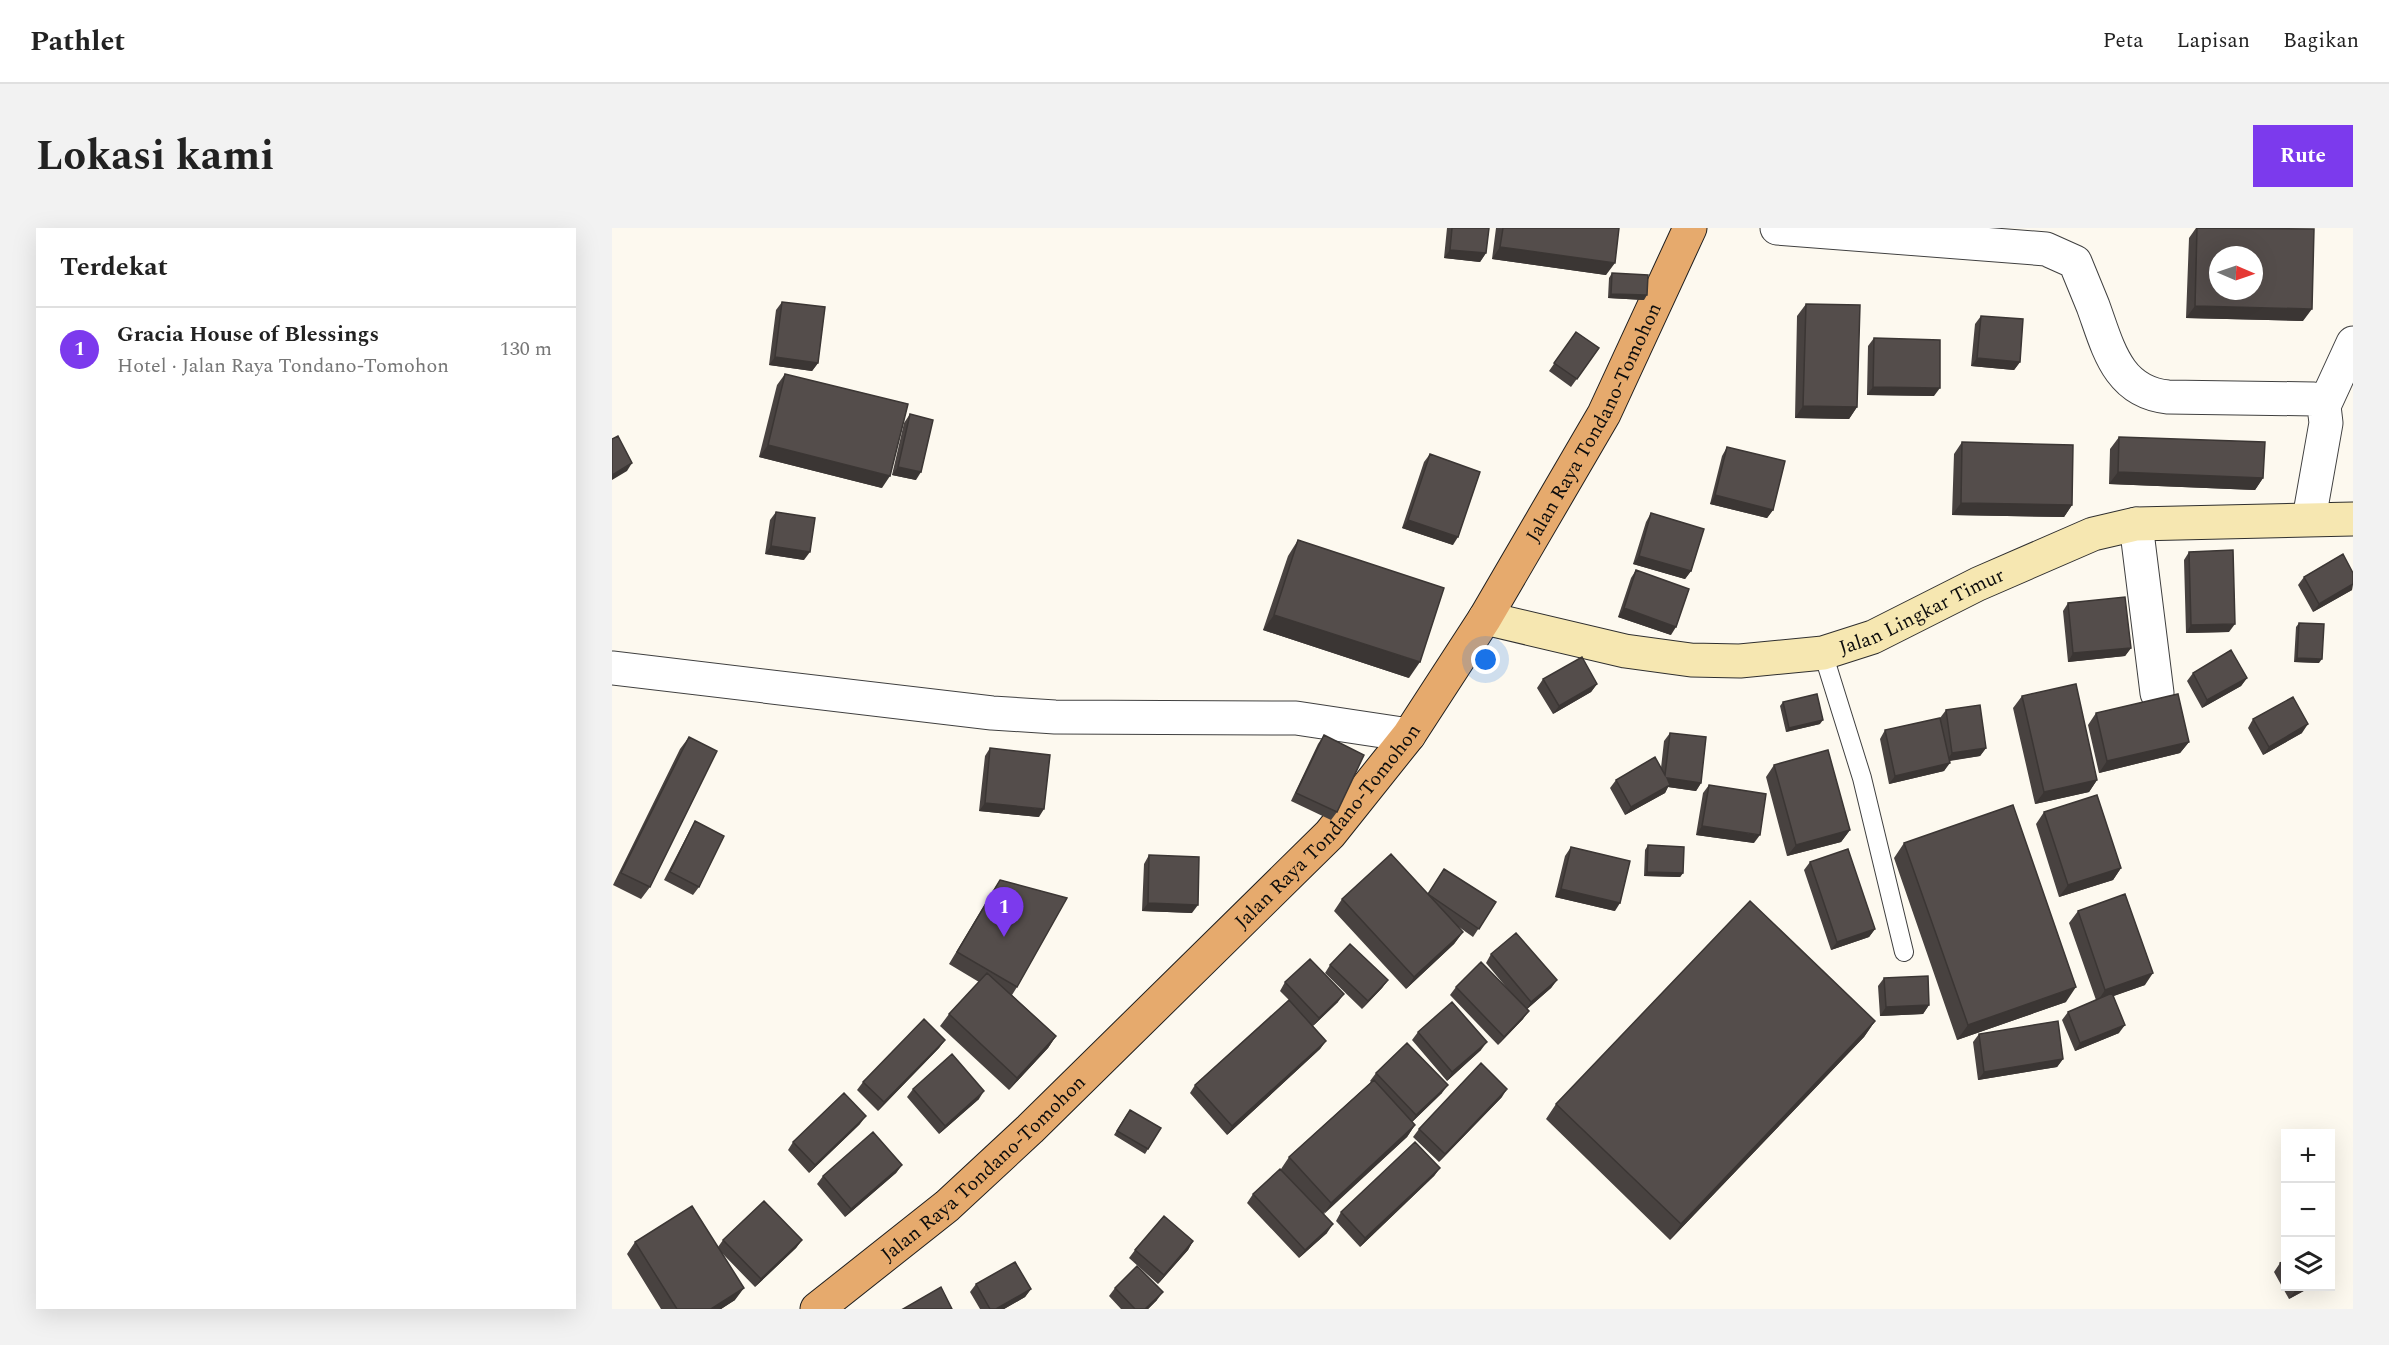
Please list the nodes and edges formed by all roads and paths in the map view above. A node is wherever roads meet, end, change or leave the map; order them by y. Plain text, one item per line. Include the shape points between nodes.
1 (1690, 228) edge
2 (1778, 228) edge
3 (2353, 343) edge
4 (2324, 406) junction
5 (2309, 519) junction
6 (2353, 519) edge
7 (2136, 524) junction
8 (1485, 618) junction
9 (1823, 653) junction
10 (612, 668) edge
11 (2157, 693) dead end
12 (1408, 735) junction
13 (1904, 952) dead end
14 (817, 1309) edge

1 - 8 highway, Jalan Raya Tondano-Tomohon via 1604,414
2 - 4 street via 2046,249 2075,262 2109,353 2141,392 2168,398 2314,399
3 - 4 street
4 - 5 street via 2324,439
5 - 6 main road, Jalan Lingkar Timur
5 - 7 main road, Jalan Lingkar Timur
7 - 9 main road, Jalan Lingkar Timur via 2093,534 2053,550 1873,637
7 - 11 street
8 - 9 main road, Jalan Lingkar Timur via 1625,651 1691,660 1740,661
8 - 12 highway, Jalan Raya Tondano-Tomohon
9 - 13 lane via 1862,778
10 - 12 street via 992,713 1296,718
12 - 14 highway, Jalan Raya Tondano-Tomohon via 1330,834 1030,1129 947,1206

